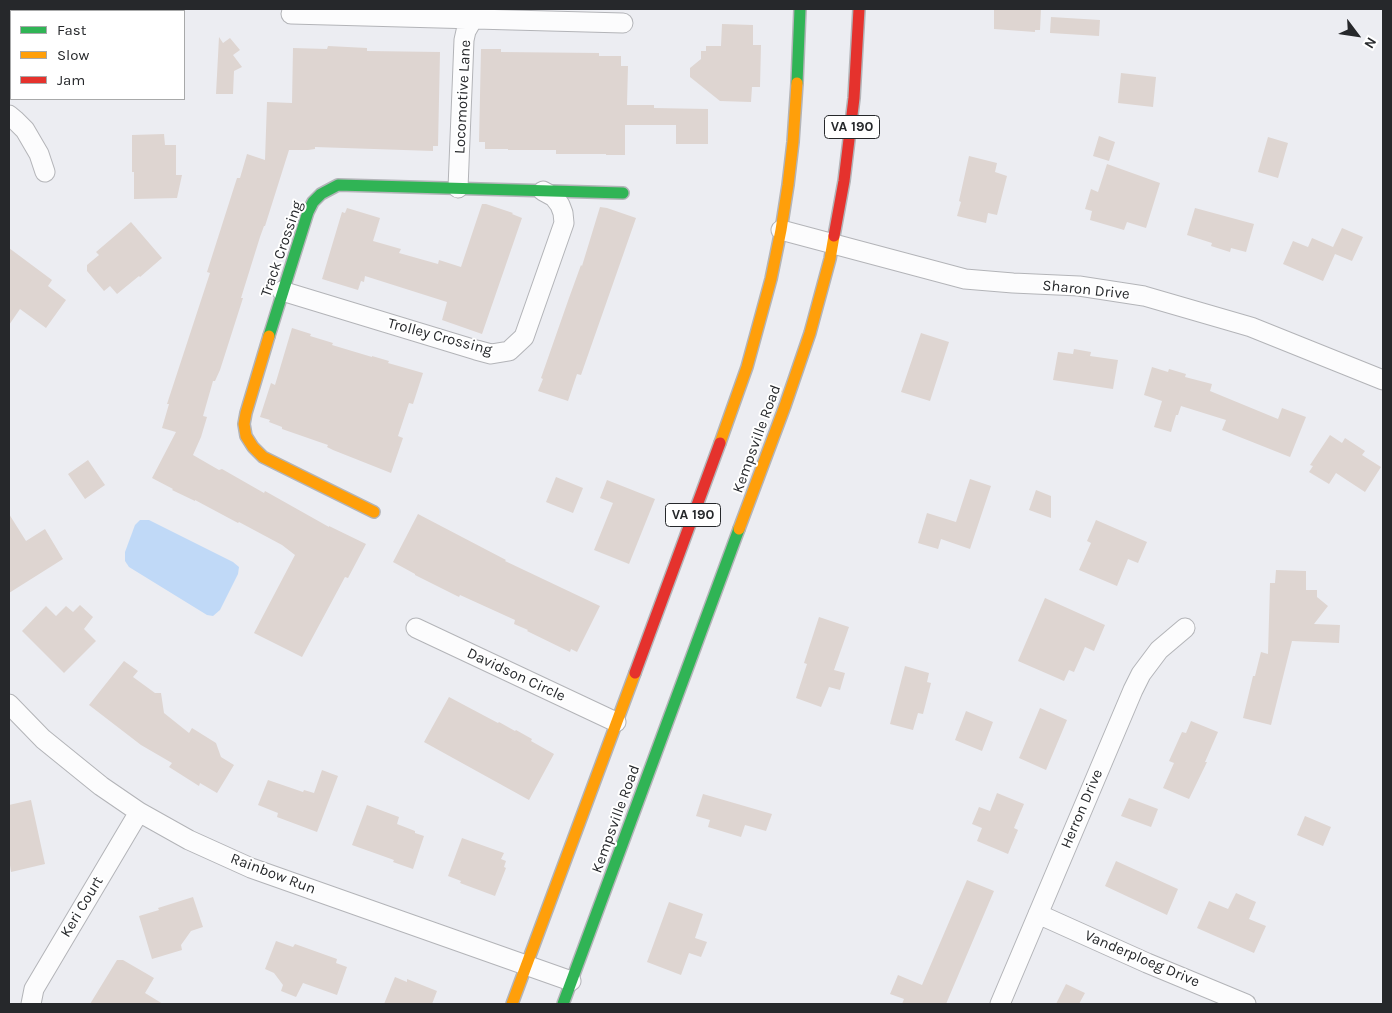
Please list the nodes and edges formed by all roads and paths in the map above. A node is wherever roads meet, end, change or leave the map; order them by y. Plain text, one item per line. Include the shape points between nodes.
1 (800, 9) edge
2 (859, 9) edge
3 (291, 14) dead end
4 (476, 14) edge
5 (623, 23) dead end
6 (9, 114) edge
7 (45, 172) dead end
8 (458, 188) junction
9 (543, 191) junction
10 (623, 193) dead end
11 (781, 230) junction
12 (833, 244) junction
13 (282, 291) junction
14 (1383, 380) edge
15 (374, 512) dead end
16 (416, 628) dead end
17 (1185, 628) dead end
18 (9, 704) edge
19 (616, 722) junction
20 (139, 812) junction
21 (1038, 914) junction
22 (526, 965) junction
23 (571, 981) junction
24 (31, 1004) edge
25 (512, 1004) edge
26 (563, 1004) edge
27 (1000, 1004) edge
28 (1246, 1004) edge

1 - 11 main road, VA 190 via 794,142
2 - 12 main road, Kempsville Road / VA 190 via 850,144
3 - 4 street
4 - 5 street
4 - 8 street, Locomotive Lane via 464,40
6 - 7 street via 25,130
8 - 9 main road, Track Crossing
8 - 13 main road, Track Crossing via 345,184 329,189 313,202 308,212
9 - 10 main road, Track Crossing
9 - 13 street, Trolley Crossing via 560,205 564,223 524,337 509,351 491,354
11 - 12 street, Sharon Drive
11 - 19 main road, VA 190 via 747,367
12 - 14 street, Sharon Drive via 965,279 1078,286 1144,296 1251,327
12 - 23 main road, Kempsville Road / VA 190 via 799,368
13 - 15 main road, Track Crossing via 246,413 246,436 263,457
16 - 19 street, Davidson Circle
17 - 21 street, Herron Drive via 1159,650 1141,674
18 - 20 street, Rainbow Run via 43,739
19 - 22 main road, VA 190
20 - 22 street, Rainbow Run via 189,840 251,868
20 - 24 street, Keri Court via 34,989
21 - 27 street, Herron Drive
21 - 28 street, Vanderploeg Drive
22 - 23 street, Rainbow Run
22 - 25 main road, VA 190
23 - 26 main road, Kempsville Road / VA 190

